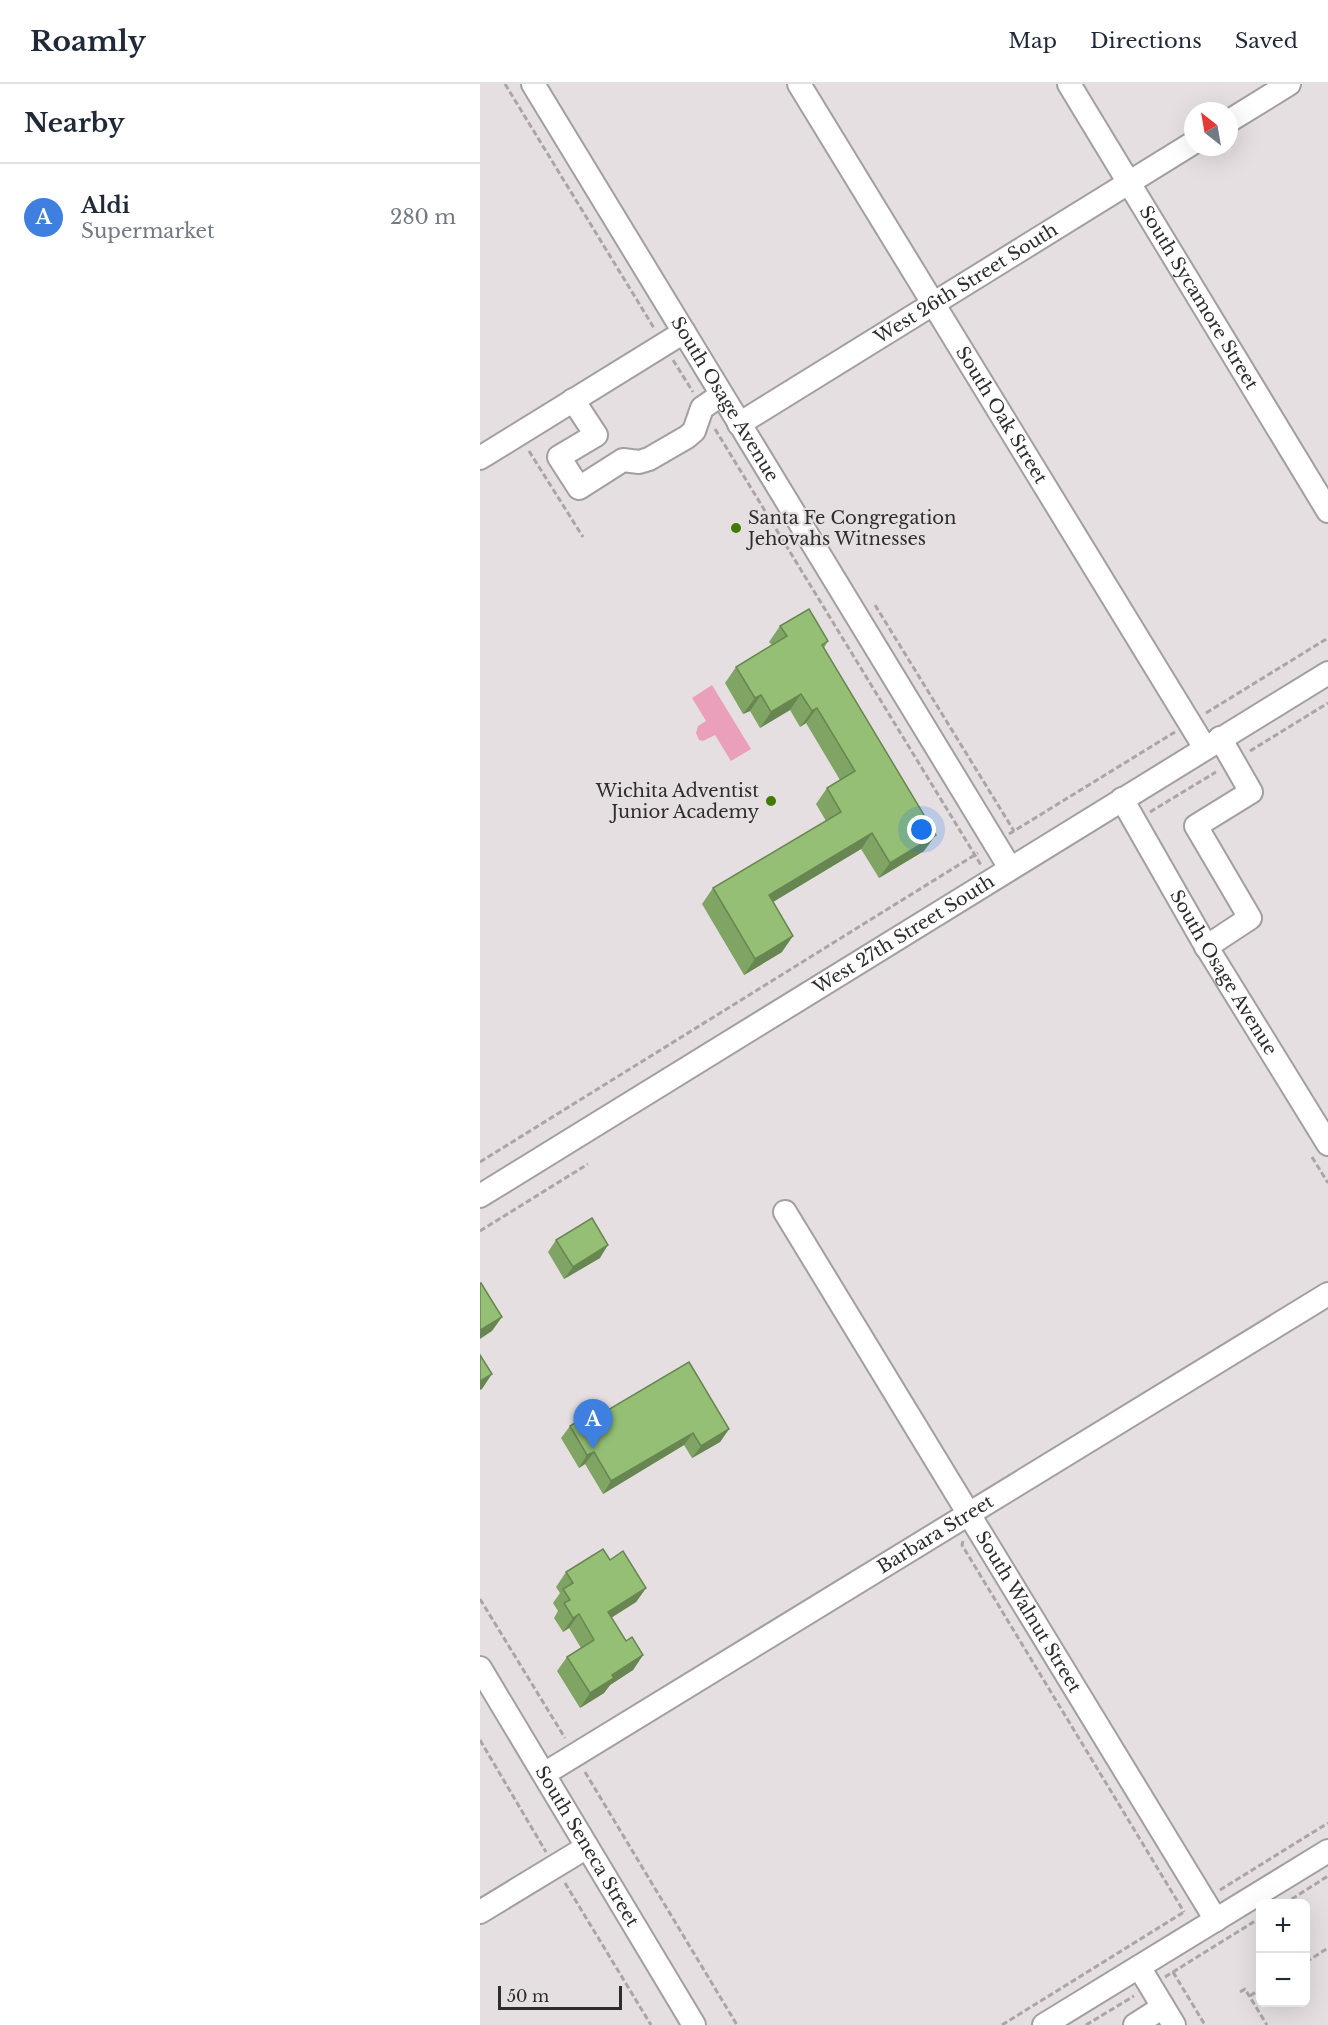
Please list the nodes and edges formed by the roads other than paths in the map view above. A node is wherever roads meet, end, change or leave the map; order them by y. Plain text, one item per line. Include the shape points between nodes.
1 (533, 84) edge
2 (799, 84) edge
3 (1069, 84) edge
4 (1289, 84) edge
5 (1238, 115) edge
6 (1184, 148) edge
7 (1129, 182) junction
8 (934, 303) junction
9 (684, 332) junction
10 (722, 395) junction
11 (573, 400) junction
12 (739, 424) junction
13 (596, 435) junction
14 (480, 458) edge
15 (623, 460) junction
16 (1328, 511) edge
17 (1328, 672) edge
18 (1213, 743) junction
19 (1122, 799) junction
20 (1010, 868) junction
21 (1206, 946) junction
22 (1328, 1144) edge
23 (480, 1196) edge
24 (785, 1212) dead end
25 (1328, 1294) edge
26 (969, 1514) junction
27 (480, 1668) edge
28 (543, 1774) junction
29 (587, 1848) junction
30 (1328, 1851) edge
31 (480, 1912) edge
32 (1216, 1920) junction
33 (1145, 1976) junction
34 (1169, 2016) edge
35 (1047, 2024) edge
36 (694, 2025) edge
37 (1135, 2025) edge

1 - 9 street, South Osage Avenue
2 - 8 street, South Oak Street
3 - 7 street, South Sycamore Street
4 - 5 street
6 - 7 street, West 26th Street South
7 - 8 street, West 26th Street South
7 - 16 street, South Sycamore Street
8 - 12 street, West 26th Street South
8 - 18 street, South Oak Street via 1190,723
9 - 10 street, South Osage Avenue
9 - 11 street
10 - 12 street, South Osage Avenue
10 - 15 street via 702,408 694,430 674,445 639,462
11 - 13 street
11 - 14 street
12 - 20 street, South Osage Avenue
13 - 15 street via 604,430
13 - 15 street via 560,458 579,488
17 - 18 street, West 27th Street South
18 - 19 street, West 27th Street South
18 - 21 street, South Oak Street via 1251,792 1196,826 1250,918
19 - 20 street, West 27th Street South
19 - 21 street, South Osage Avenue
20 - 23 street, West 27th Street South
21 - 22 street, South Osage Avenue
24 - 26 street, South Walnut Street
25 - 26 street, Barbara Street
26 - 28 street, Barbara Street
26 - 32 street, South Walnut Street
27 - 28 street, South Seneca Street
28 - 29 street, South Seneca Street
29 - 31 street
29 - 36 street, South Seneca Street
30 - 32 street
32 - 33 street
33 - 34 street
33 - 35 street
34 - 37 street

